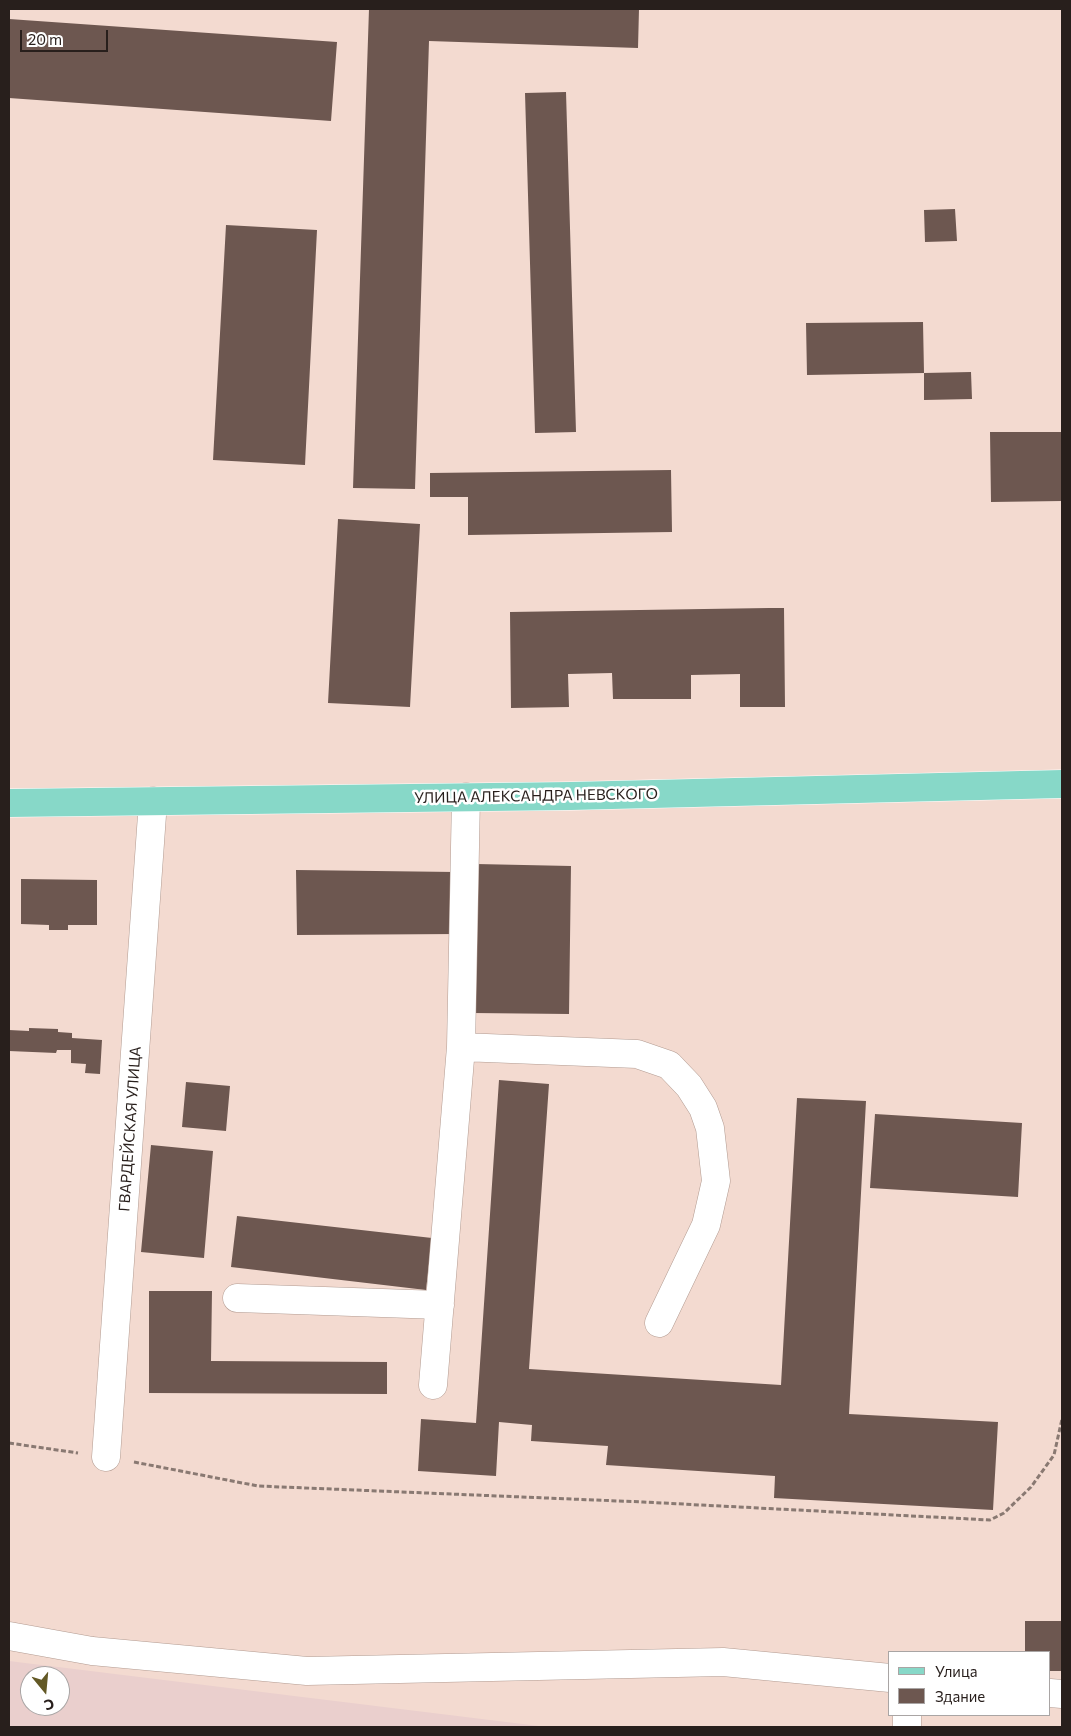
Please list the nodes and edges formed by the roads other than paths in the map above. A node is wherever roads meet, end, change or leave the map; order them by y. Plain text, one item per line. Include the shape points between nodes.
1 (1062, 784) edge
2 (466, 797) junction
3 (153, 801) junction
4 (9, 803) edge
5 (462, 1046) junction
6 (237, 1298) dead end
7 (440, 1306) junction
8 (659, 1323) dead end
9 (433, 1385) dead end
10 (106, 1457) road end
11 (9, 1636) edge
12 (888, 1678) edge

1 - 2 main road, УЛИЦА АЛЕКСАНДРА НЕВСКОГО
2 - 3 main road, УЛИЦА АЛЕКСАНДРА НЕВСКОГО
2 - 5 street
3 - 4 main road, УЛИЦА АЛЕКСАНДРА НЕВСКОГО
3 - 10 street, ГВАРДЕЙСКАЯ УЛИЦА
5 - 7 street
5 - 8 street via 637,1054 669,1065 690,1086 710,1128 716,1182 706,1224
6 - 7 street
7 - 9 street
11 - 12 street via 92,1651 307,1672 723,1662

